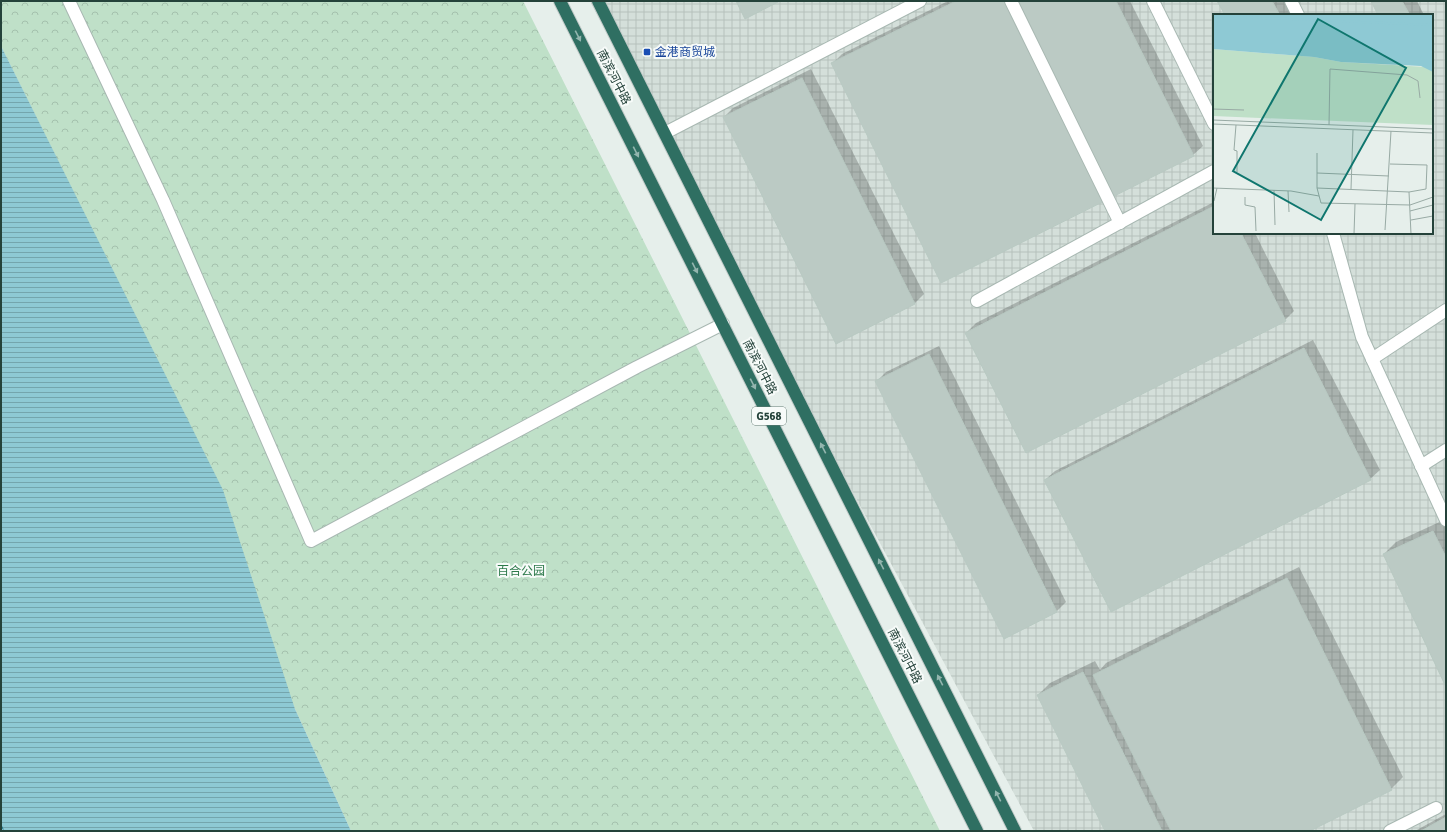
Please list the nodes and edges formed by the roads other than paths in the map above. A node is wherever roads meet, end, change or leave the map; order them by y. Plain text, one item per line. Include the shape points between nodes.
1 (69, 1) edge
2 (560, 1) edge
3 (598, 1) edge
4 (920, 1) edge
5 (1012, 1) edge
6 (1153, 1) edge
7 (1291, 1) edge
8 (1298, 14) edge
9 (1213, 122) edge
10 (665, 133) junction
11 (1213, 172) edge
12 (1120, 223) junction
13 (1333, 234) edge
14 (977, 301) dead end
15 (1446, 310) edge
16 (723, 324) junction
17 (1372, 359) junction
18 (1446, 450) edge
19 (1421, 466) junction
20 (1446, 520) edge
21 (1436, 808) dead end
22 (978, 831) edge
23 (1016, 831) edge
24 (1390, 831) edge

1 - 16 street via 163,200 311,541
2 -> 16 highway, 南滨河中路 / G568
3 - 10 highway, 南滨河中路 / G568
4 - 10 street
5 - 12 street
6 - 9 street
7 - 8 street
23 -> 10 highway, 南滨河中路 / G568
11 - 12 street
12 - 14 street
13 - 17 street via 1362,337
15 - 17 street
16 -> 22 highway, 南滨河中路 / G568
17 - 19 street
18 - 19 street
19 - 20 street
21 - 24 street

